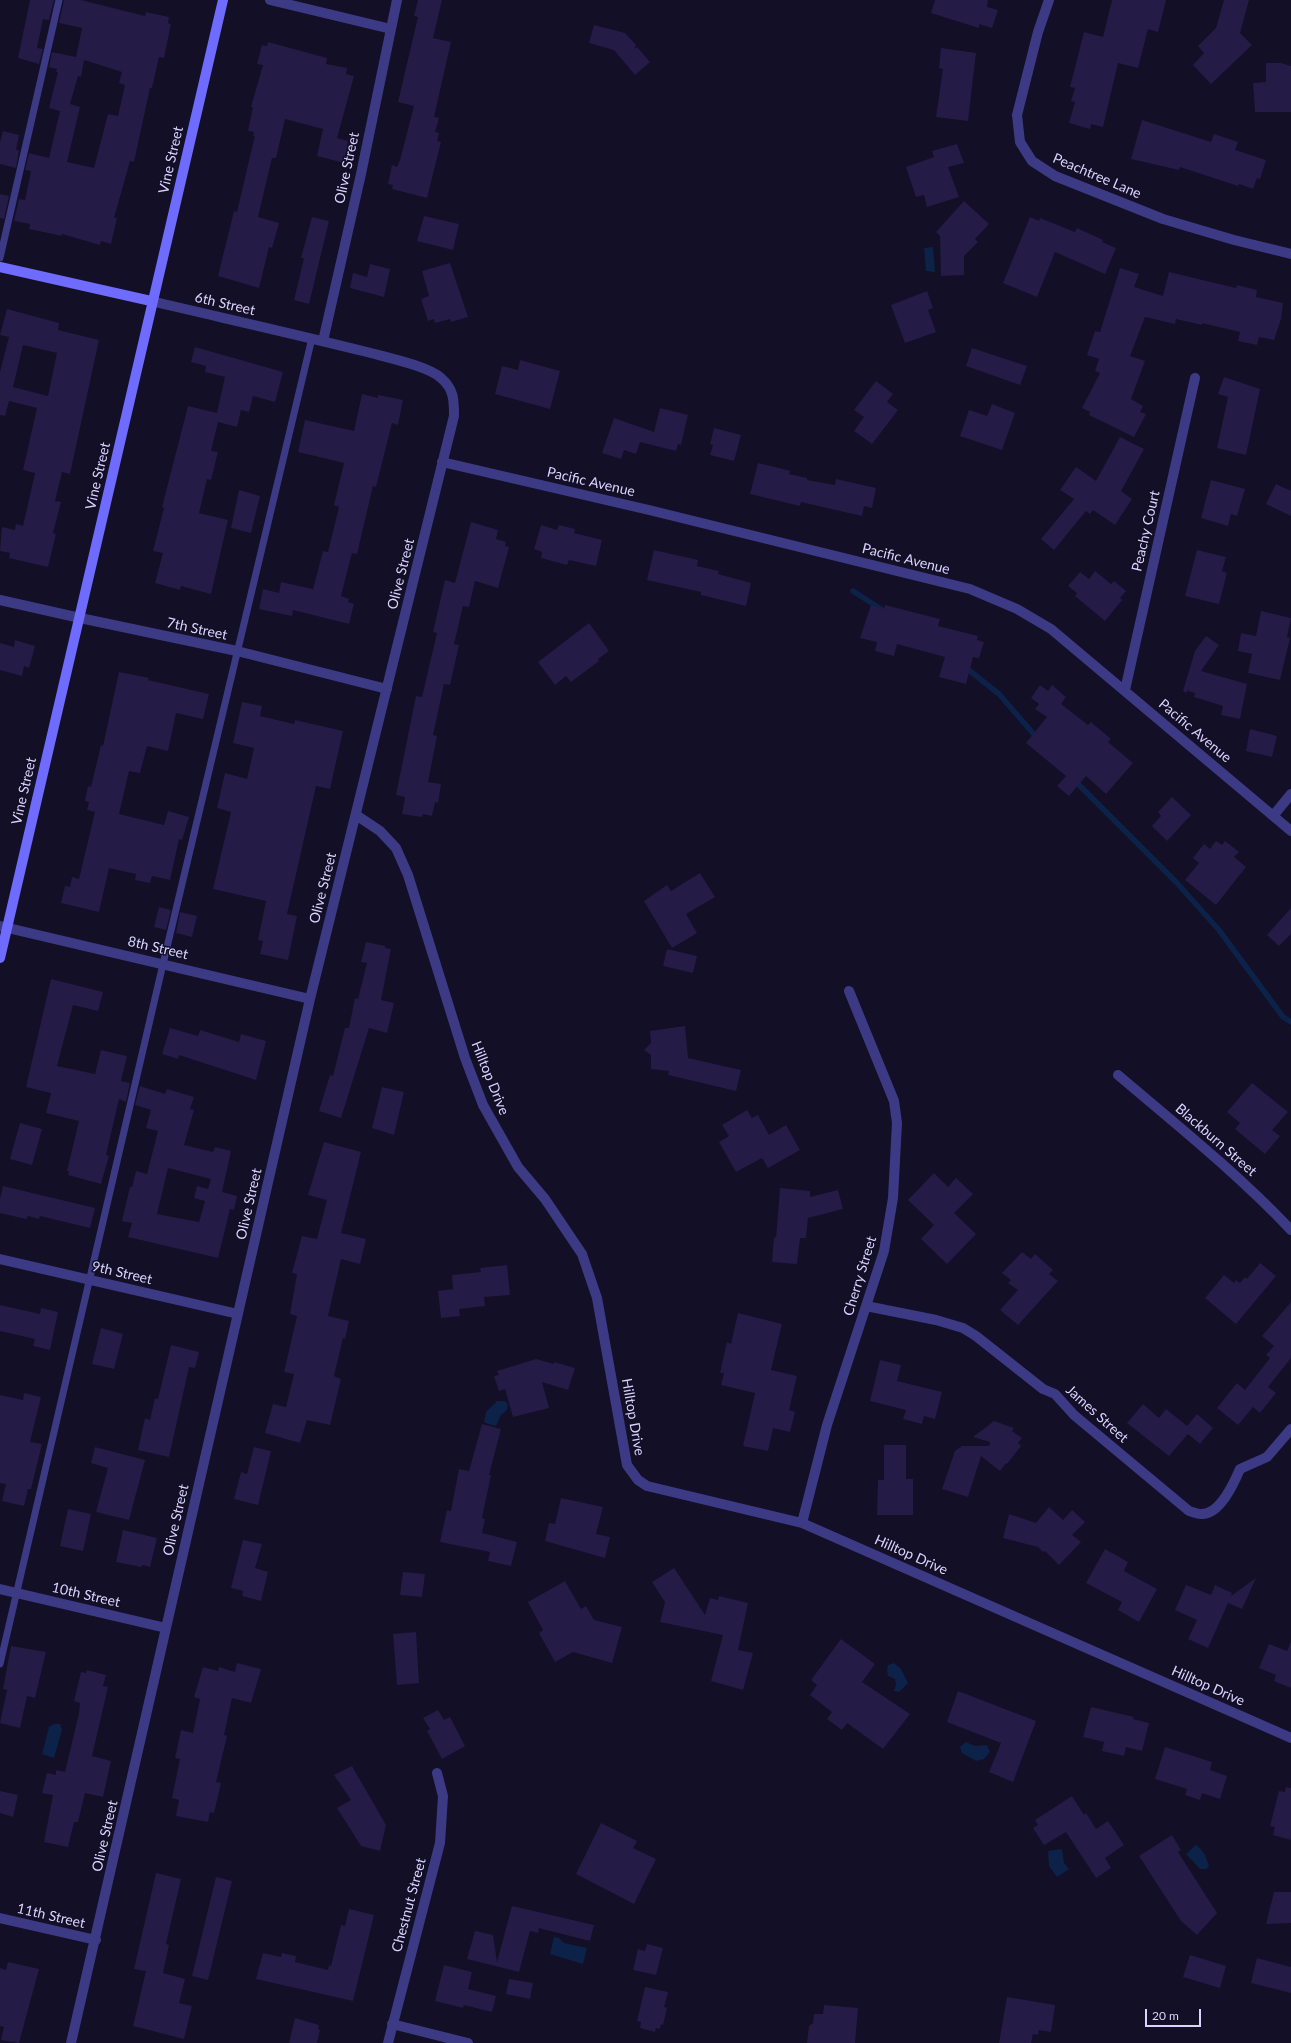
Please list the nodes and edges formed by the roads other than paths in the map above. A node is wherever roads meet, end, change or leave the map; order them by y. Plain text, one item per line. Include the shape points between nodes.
1 (59, 0) edge
2 (223, 0) edge
3 (270, 0) edge
4 (397, 0) edge
5 (1049, 0) edge
6 (390, 29) junction
7 (1291, 254) edge
8 (0, 258) edge
9 (0, 267) edge
10 (151, 301) junction
11 (312, 338) junction
12 (323, 341) junction
13 (440, 377) joint
14 (1195, 378) dead end
15 (442, 462) junction
16 (0, 600) edge
17 (80, 618) junction
18 (237, 651) junction
19 (387, 689) junction
20 (1125, 690) junction
21 (1291, 794) edge
22 (356, 815) junction
23 (1273, 816) junction
24 (1291, 831) edge
25 (4, 927) edge
26 (0, 958) edge
27 (163, 964) junction
28 (849, 991) dead end
29 (310, 999) junction
30 (1118, 1075) dead end
31 (1291, 1230) edge
32 (0, 1259) edge
33 (90, 1280) junction
34 (866, 1306) junction
35 (238, 1314) junction
36 (1291, 1430) edge
37 (802, 1522) junction
38 (0, 1589) edge
39 (16, 1593) junction
40 (166, 1628) junction
41 (0, 1664) edge
42 (1291, 1738) edge
43 (437, 1773) dead end
44 (0, 1918) edge
45 (96, 1940) junction
46 (392, 2024) junction
47 (71, 2043) edge
48 (388, 2043) edge
49 (468, 2043) edge

1 - 8 lane
2 - 10 street, Vine Street
3 - 6 street
4 - 6 street, Olive Street
5 - 7 street, Peachtree Lane via 1038,32 1017,115 1020,142 1032,162 1055,176 1163,219
6 - 12 street, Olive Street via 361,174
9 - 10 street, 6th Street
10 - 11 street, 6th Street
10 - 17 street, Vine Street
11 - 12 street, 6th Street
11 - 18 lane
12 - 13 street, 6th Street via 411,364
13 - 15 street, Olive Street via 452,391 454,401 454,416
14 - 20 street, Peachy Court
15 - 19 street, Olive Street
15 - 20 street, Pacific Avenue via 970,589 1017,609 1051,629
16 - 17 street, 7th Street
17 - 18 street, 7th Street
17 - 25 street, Vine Street
18 - 19 street, 7th Street
18 - 27 lane
19 - 22 street, Olive Street
20 - 23 street, Pacific Avenue
21 - 23 street
22 - 29 street, Olive Street
22 - 37 street, Hilltop Drive via 380,831 396,848 408,875 465,1058 483,1105 518,1167 545,1199 582,1254 597,1298 627,1465 638,1480 647,1486
23 - 24 street, Pacific Avenue
25 - 26 street, Vine Street
25 - 27 street, 8th Street
27 - 29 street, 8th Street
27 - 33 lane
28 - 34 street, Cherry Street via 894,1101 897,1123 893,1198 884,1251
29 - 35 street, Olive Street
30 - 31 street, Blackburn Street via 1236,1175
32 - 33 street, 9th Street
33 - 35 street, 9th Street
33 - 39 lane
34 - 36 street, James Street via 936,1320 963,1328 976,1336 1043,1389 1055,1394 1074,1415 1189,1511 1201,1514 1212,1512 1232,1490 1240,1469 1266,1457
34 - 37 street, Cherry Street via 827,1425
35 - 40 street, Olive Street
37 - 42 street, Hilltop Drive
38 - 39 street, 10th Street
39 - 40 street, 10th Street
39 - 41 lane
40 - 45 street, Olive Street
43 - 46 street, Chestnut Street via 443,1796 440,1843
44 - 45 street, 11th Street
45 - 47 street, Olive Street
46 - 48 street, Chestnut Street
46 - 49 street

